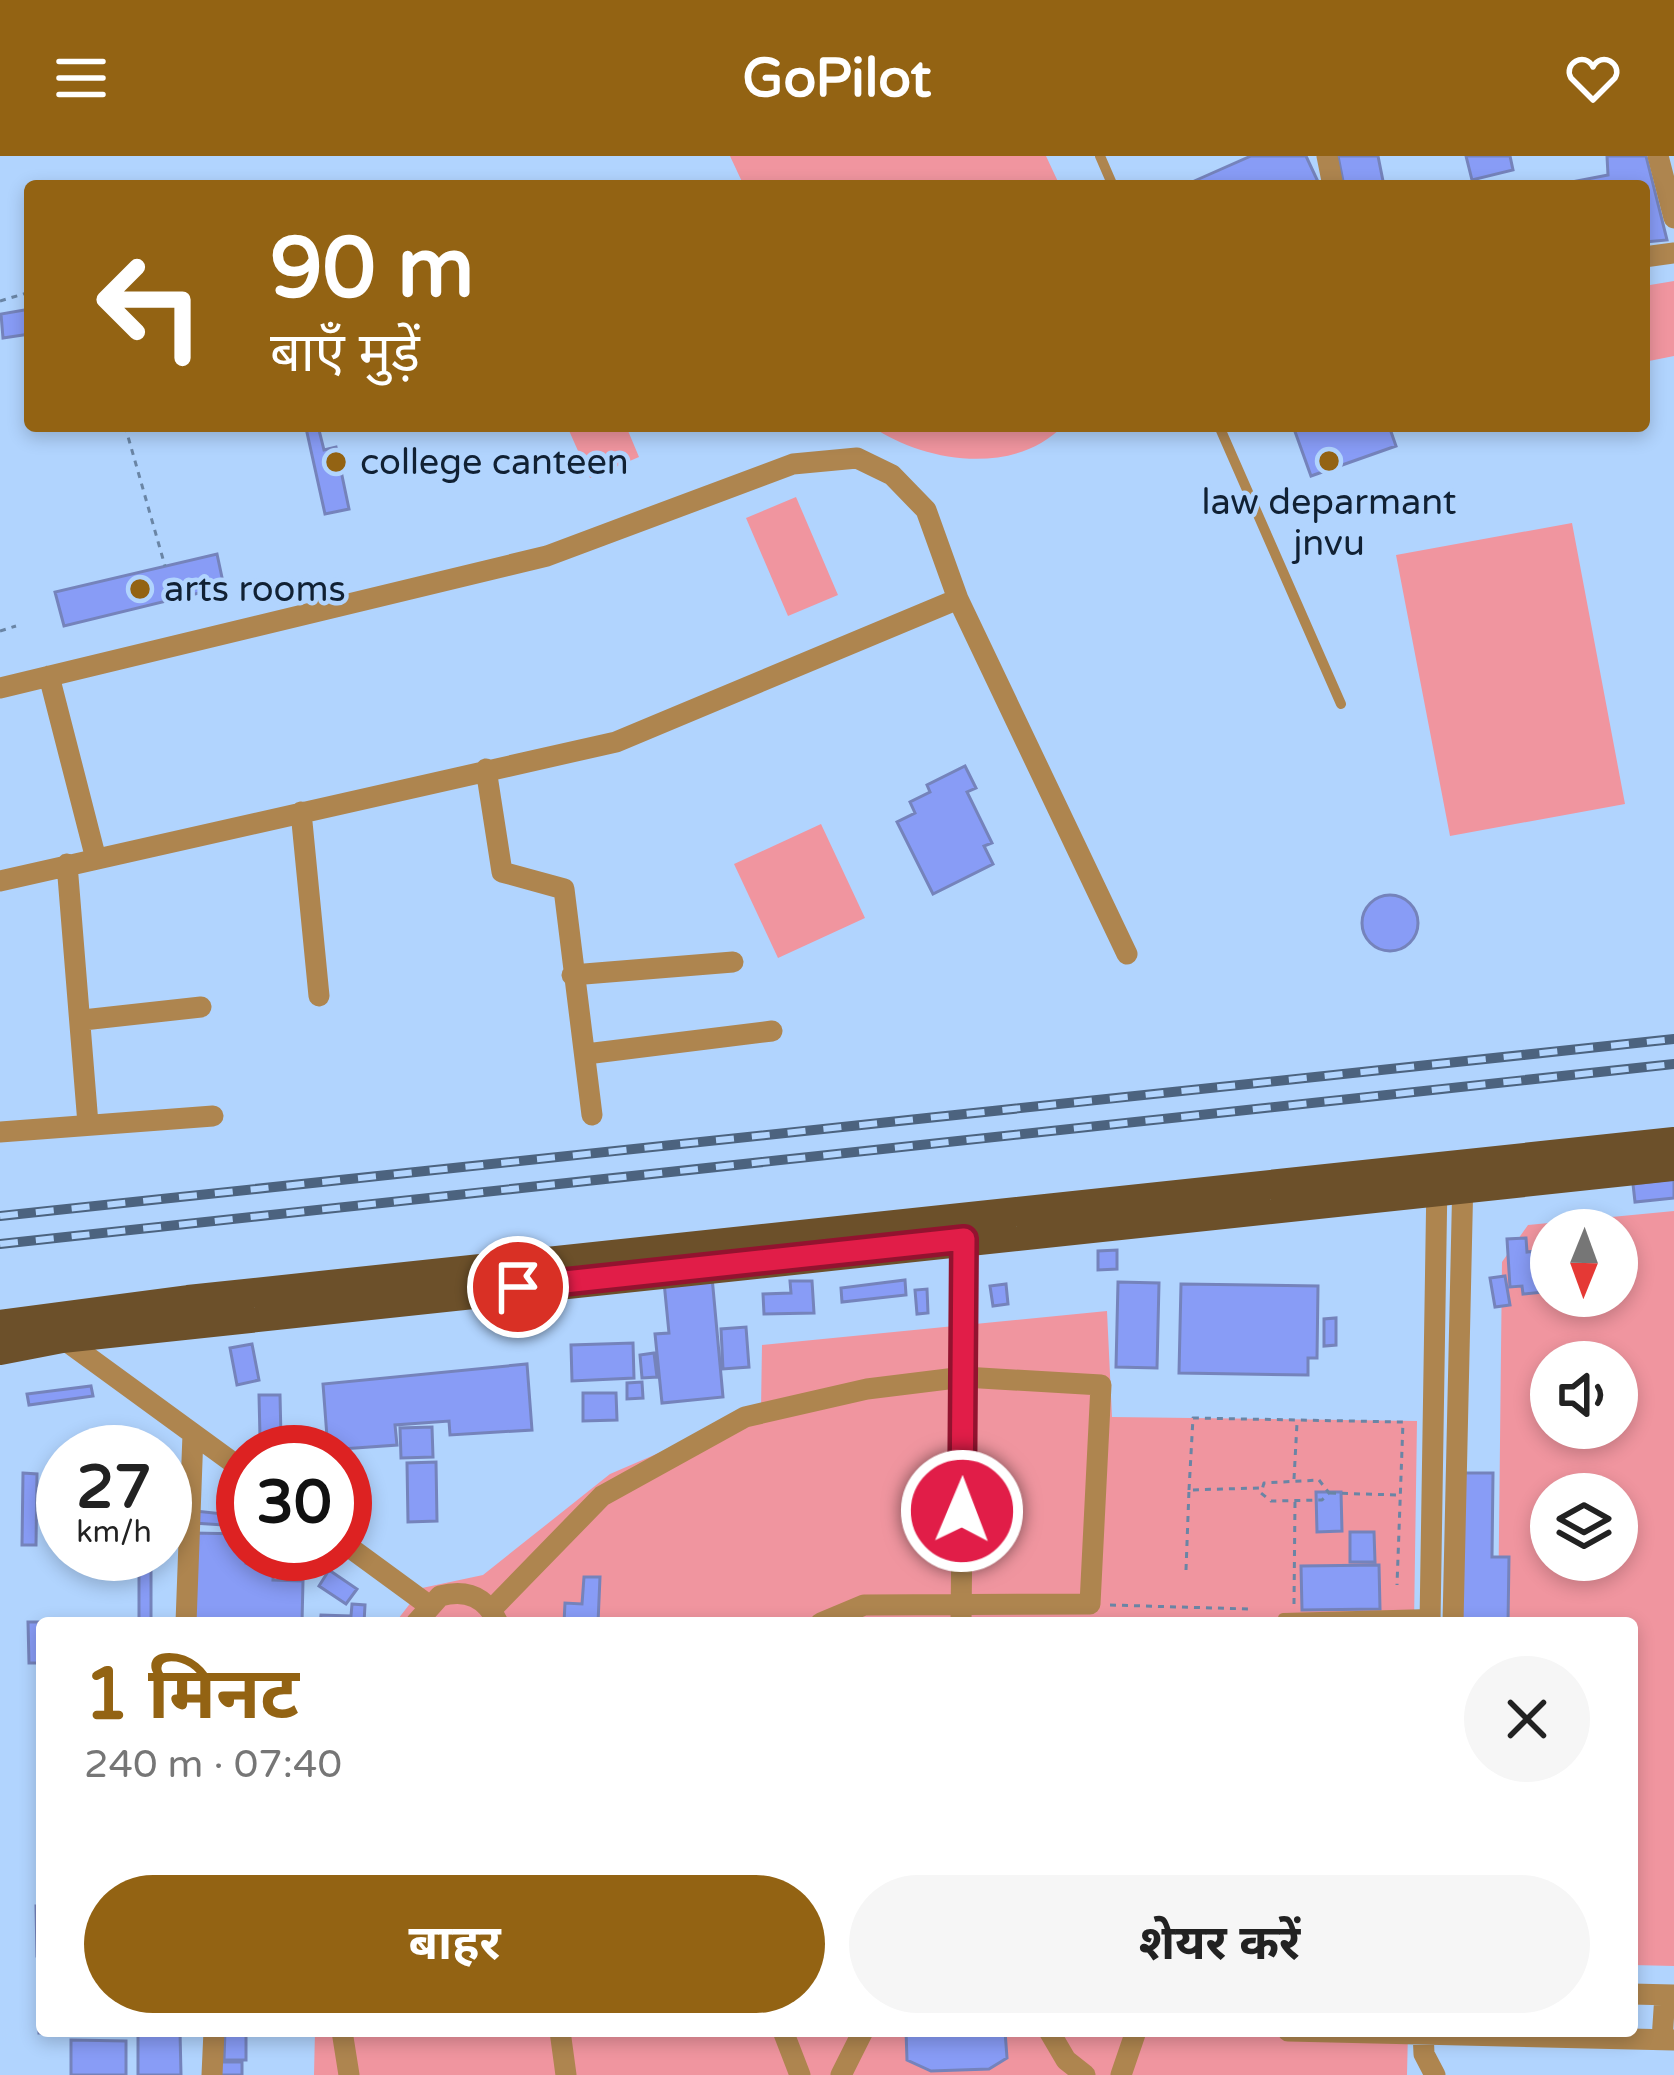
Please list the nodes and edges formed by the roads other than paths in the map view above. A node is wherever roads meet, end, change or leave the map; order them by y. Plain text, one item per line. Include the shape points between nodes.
1 (1658, 156) edge
2 (1674, 218) edge
3 (1222, 432) edge
4 (958, 599) junction
5 (49, 676) junction
6 (0, 688) edge
7 (1341, 704) dead end
8 (486, 769) junction
9 (301, 812) junction
10 (97, 859) junction
11 (68, 864) junction
12 (0, 881) edge
13 (1126, 954) dead end
14 (733, 962) dead end
15 (572, 975) junction
16 (319, 996) dead end
17 (201, 1007) dead end
18 (83, 1020) junction
19 (772, 1031) dead end
20 (586, 1054) junction
21 (592, 1115) dead end
22 (213, 1116) dead end
23 (88, 1124) junction
24 (0, 1132) edge
25 (1674, 1142) edge
26 (1674, 1166) edge
27 (1450, 1175) junction
28 (964, 1239) junction
29 (0, 1324) edge
30 (62, 1338) junction
31 (0, 1349) edge
32 (964, 1377) junction
33 (194, 1434) junction
34 (216, 1450) edge
35 (372, 1568) edge
36 (961, 1612) edge
37 (422, 1613) edge
38 (495, 1616) edge
39 (186, 1617) edge
40 (835, 1617) edge
41 (1430, 1617) edge
42 (1453, 1617) edge
43 (1638, 1994) edge
44 (1669, 1995) edge
45 (214, 2037) edge
46 (343, 2037) edge
47 (561, 2037) edge
48 (785, 2037) edge
49 (861, 2037) edge
50 (1053, 2037) edge
51 (1134, 2037) edge
52 (1423, 2037) edge
53 (1451, 2037) edge
54 (1560, 2037) edge
55 (1668, 2040) edge
56 (212, 2075) edge
57 (349, 2075) edge
58 (566, 2075) edge
59 (800, 2075) edge
60 (841, 2075) edge
61 (1085, 2075) edge
62 (1121, 2075) edge
63 (1437, 2075) edge

1 - 2 street
3 - 7 lane
4 - 5 street via 926,510 892,475 857,458 831,457 547,556
4 - 8 street via 657,729
4 - 13 street
5 - 6 street
5 - 10 street
8 - 9 street
8 - 15 street via 502,872 564,889
9 - 10 street
9 - 16 street
10 - 11 street
11 - 12 street
11 - 18 street
14 - 15 street
15 - 20 street
17 - 18 street
18 - 23 street
19 - 20 street
20 - 21 street
22 - 23 street
23 - 24 street
25 - 27 main road
26 - 27 main road
27 - 28 main road
27 - 29 main road
27 - 41 street
27 - 42 street
28 - 30 main road
28 - 32 street
30 - 31 main road
30 - 33 street
32 - 36 street
32 - 36 street via 1101,1385 1090,1604
32 - 38 street via 745,1417 602,1496
33 - 34 street
33 - 39 street
35 - 37 street
36 - 40 street via 864,1605
37 - 38 street via 447,1594 466,1593
43 - 44 street
44 - 55 street
45 - 56 street
46 - 57 street
47 - 58 street
48 - 59 street
49 - 60 street
50 - 61 street
51 - 62 street
52 - 63 street
53 - 63 street
54 - 55 street

